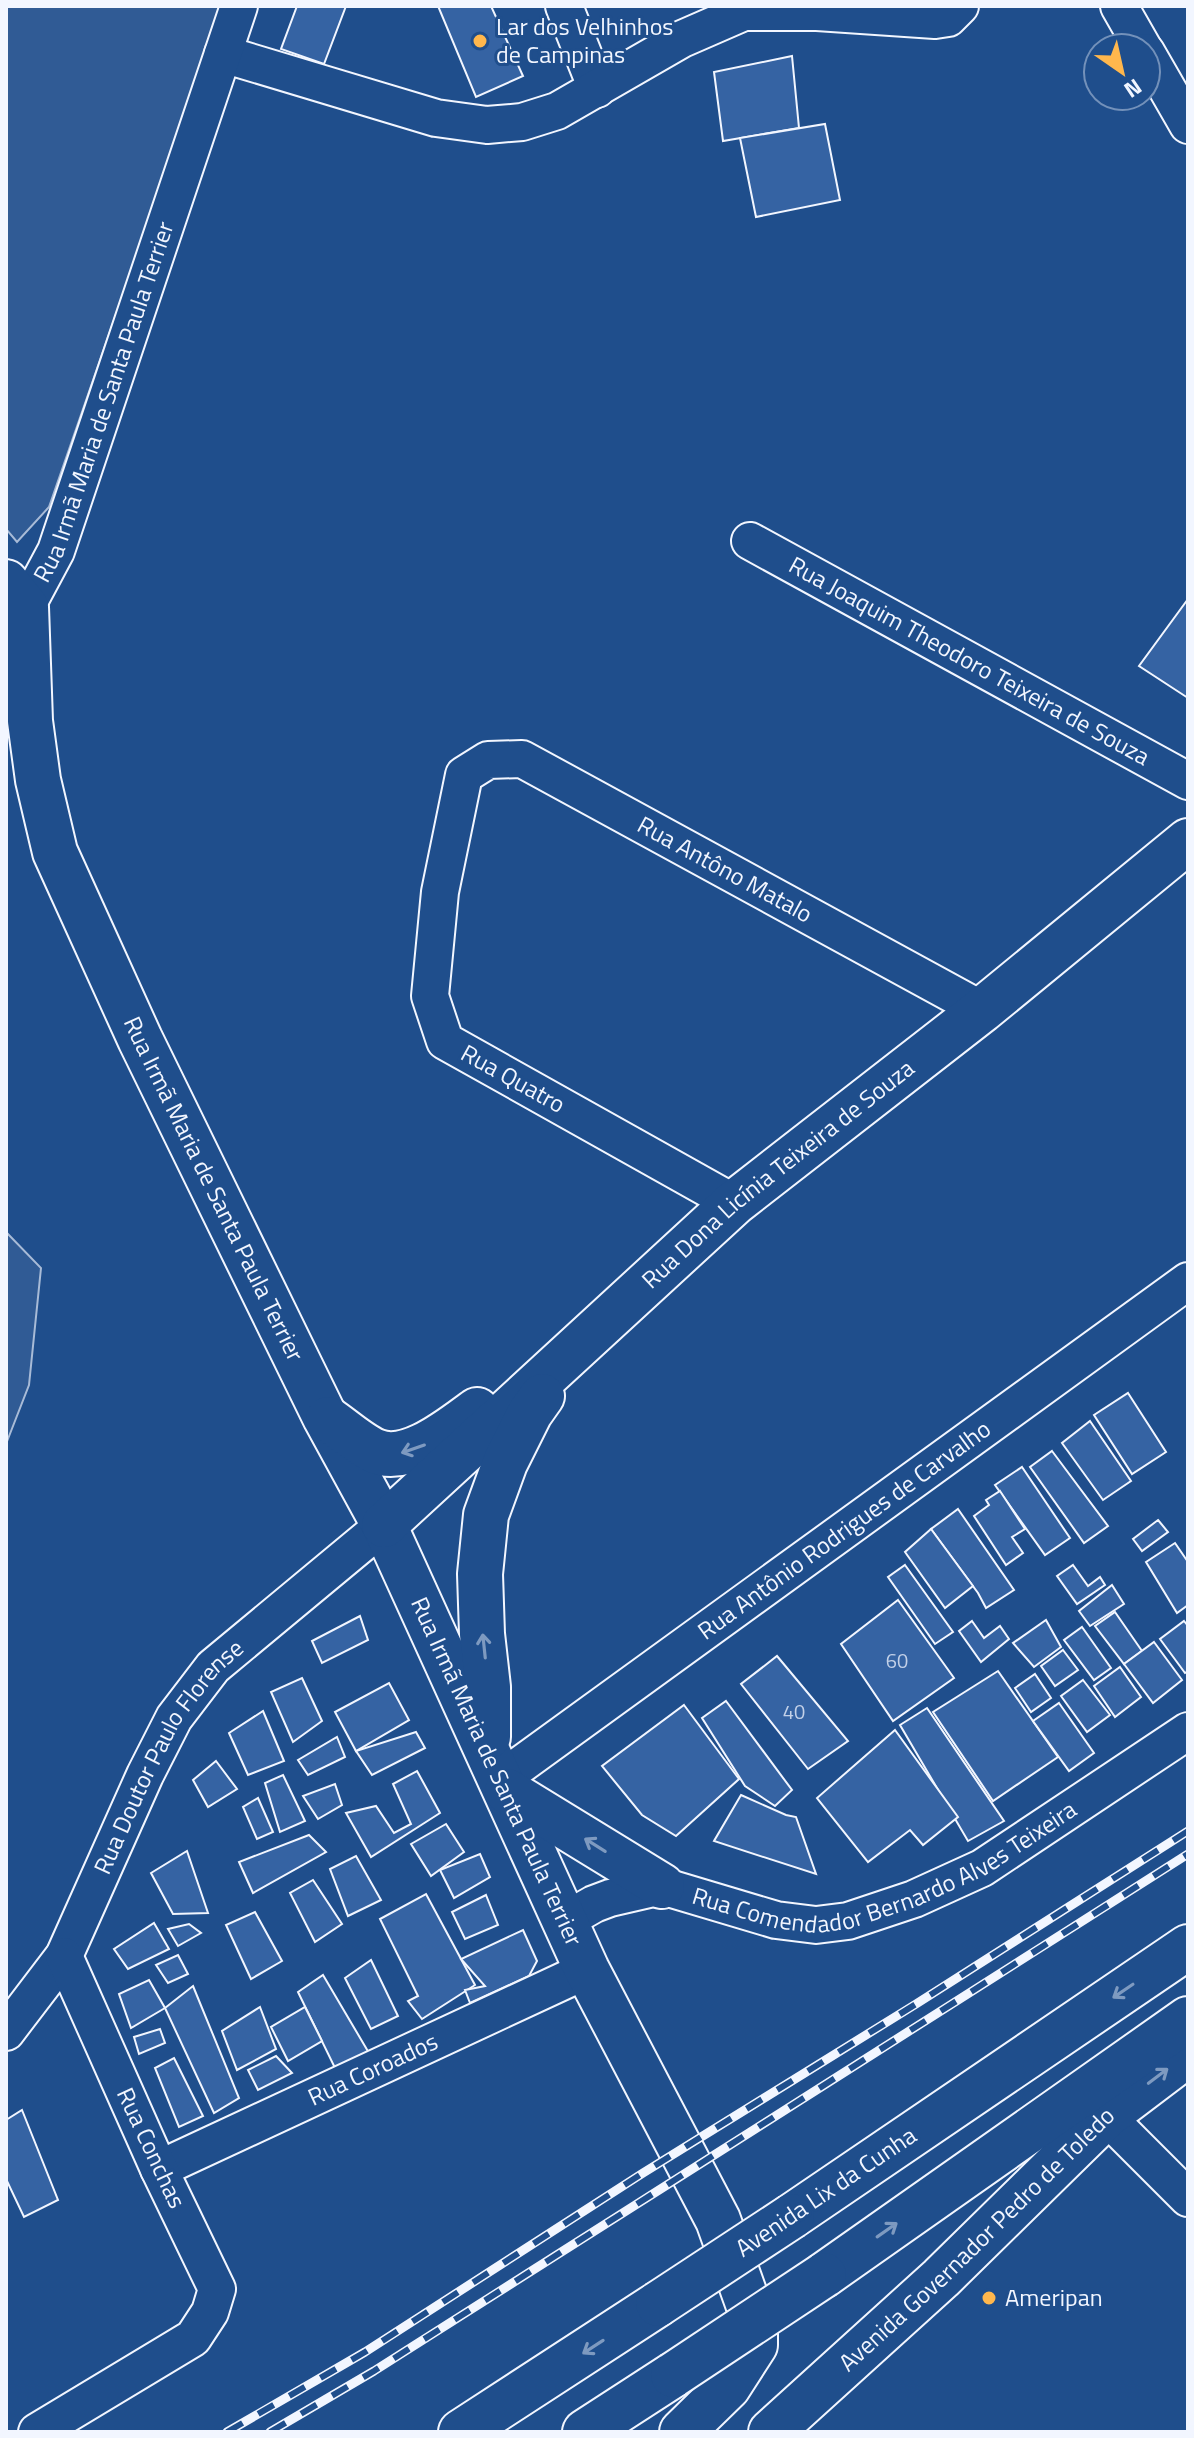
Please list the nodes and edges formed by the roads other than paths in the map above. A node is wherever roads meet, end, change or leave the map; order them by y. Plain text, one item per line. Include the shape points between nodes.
1 (239, 6) edge
2 (564, 6) edge
3 (960, 6) edge
4 (1119, 6) edge
5 (1134, 32) edge
6 (223, 54) junction
7 (1162, 80) edge
8 (597, 89) junction
9 (1188, 125) edge
10 (750, 541) dead end
11 (16, 595) edge
12 (464, 775) joint
13 (1188, 781) edge
14 (1188, 841) edge
15 (982, 1010) junction
16 (734, 1203) junction
17 (1188, 1281) edge
18 (574, 1350) junction
19 (325, 1417) junction
20 (384, 1525) junction
21 (1188, 1731) edge
22 (499, 1774) junction
23 (662, 1886) junction
24 (566, 1920) junction
25 (1188, 1947) edge
26 (64, 1956) junction
27 (587, 1970) junction
28 (1188, 2019) edge
29 (6, 2032) edge
30 (1188, 2054) edge
31 (1106, 2116) junction
32 (159, 2169) junction
33 (1188, 2198) edge
34 (37, 2432) edge
35 (461, 2432) edge
36 (585, 2432) edge
37 (682, 2432) edge
38 (771, 2432) edge

1 - 6 street, Rua Irmã Maria de Santa Paula Terrier
2 - 8 street
3 - 8 street via 948,18 935,20 744,12 682,39
4 - 5 street
6 - 8 street via 436,118 487,125 557,111
6 - 11 street, Rua Irmã Maria de Santa Paula Terrier via 56,551
7 - 9 street
10 - 13 street, Rua Joaquim Theodoro Teixeira de Souza
11 - 19 main road, Rua Irmã Maria de Santa Paula Terrier via 38,780 55,852
12 - 15 street, Rua Antôno Matalo via 488,760 522,759
12 - 16 street, Rua Quatro via 440,892 430,996 445,1041
14 - 15 main road, Rua Dona Licínia Teixeira de Souza
15 - 16 main road, Rua Dona Licínia Teixeira de Souza
16 - 18 main road, Rua Dona Licínia Teixeira de Souza
17 - 22 street, Rua Antônio Rodrigues de Carvalho
18 -> 19 main road via 408,1453 377,1453
18 - 20 main road, Rua Dona Licínia Teixeira de Souza
22 -> 18 main road via 482,1634 480,1574 486,1515 530,1413
19 - 20 main road, Rua Irmã Maria de Santa Paula Terrier
20 - 22 main road, Rua Irmã Maria de Santa Paula Terrier
20 - 26 street, Rua Doutor Paulo Florense via 213,1667 174,1718
21 - 23 street, Rua Comendador Bernardo Alves Teixeira via 982,1868 848,1921 816,1925 776,1920
23 -> 22 main road
22 - 24 main road, Rua Irmã Maria de Santa Paula Terrier
23 - 24 street, Rua Comendador Bernardo Alves Teixeira via 602,1901
24 - 27 main road, Rua Irmã Maria de Santa Paula Terrier
25 -> 35 main road, Avenida Lix da Cunha, bridge via 792,2216
26 - 29 street, Rua Doutor Paulo Florense
26 - 32 street, Rua Conchas
27 - 32 street, Rua Coroados
27 - 37 main road, Rua Irmã Maria de Santa Paula Terrier via 718,2220 755,2323 755,2345 728,2387
36 -> 28 main road, bridge via 824,2275
31 -> 30 main road, Avenida Governador Pedro de Toledo
31 - 33 street
31 - 38 main road, Avenida Governador Pedro de Toledo via 941,2278
32 - 34 street, Rua Conchas via 217,2289 210,2312 193,2338

